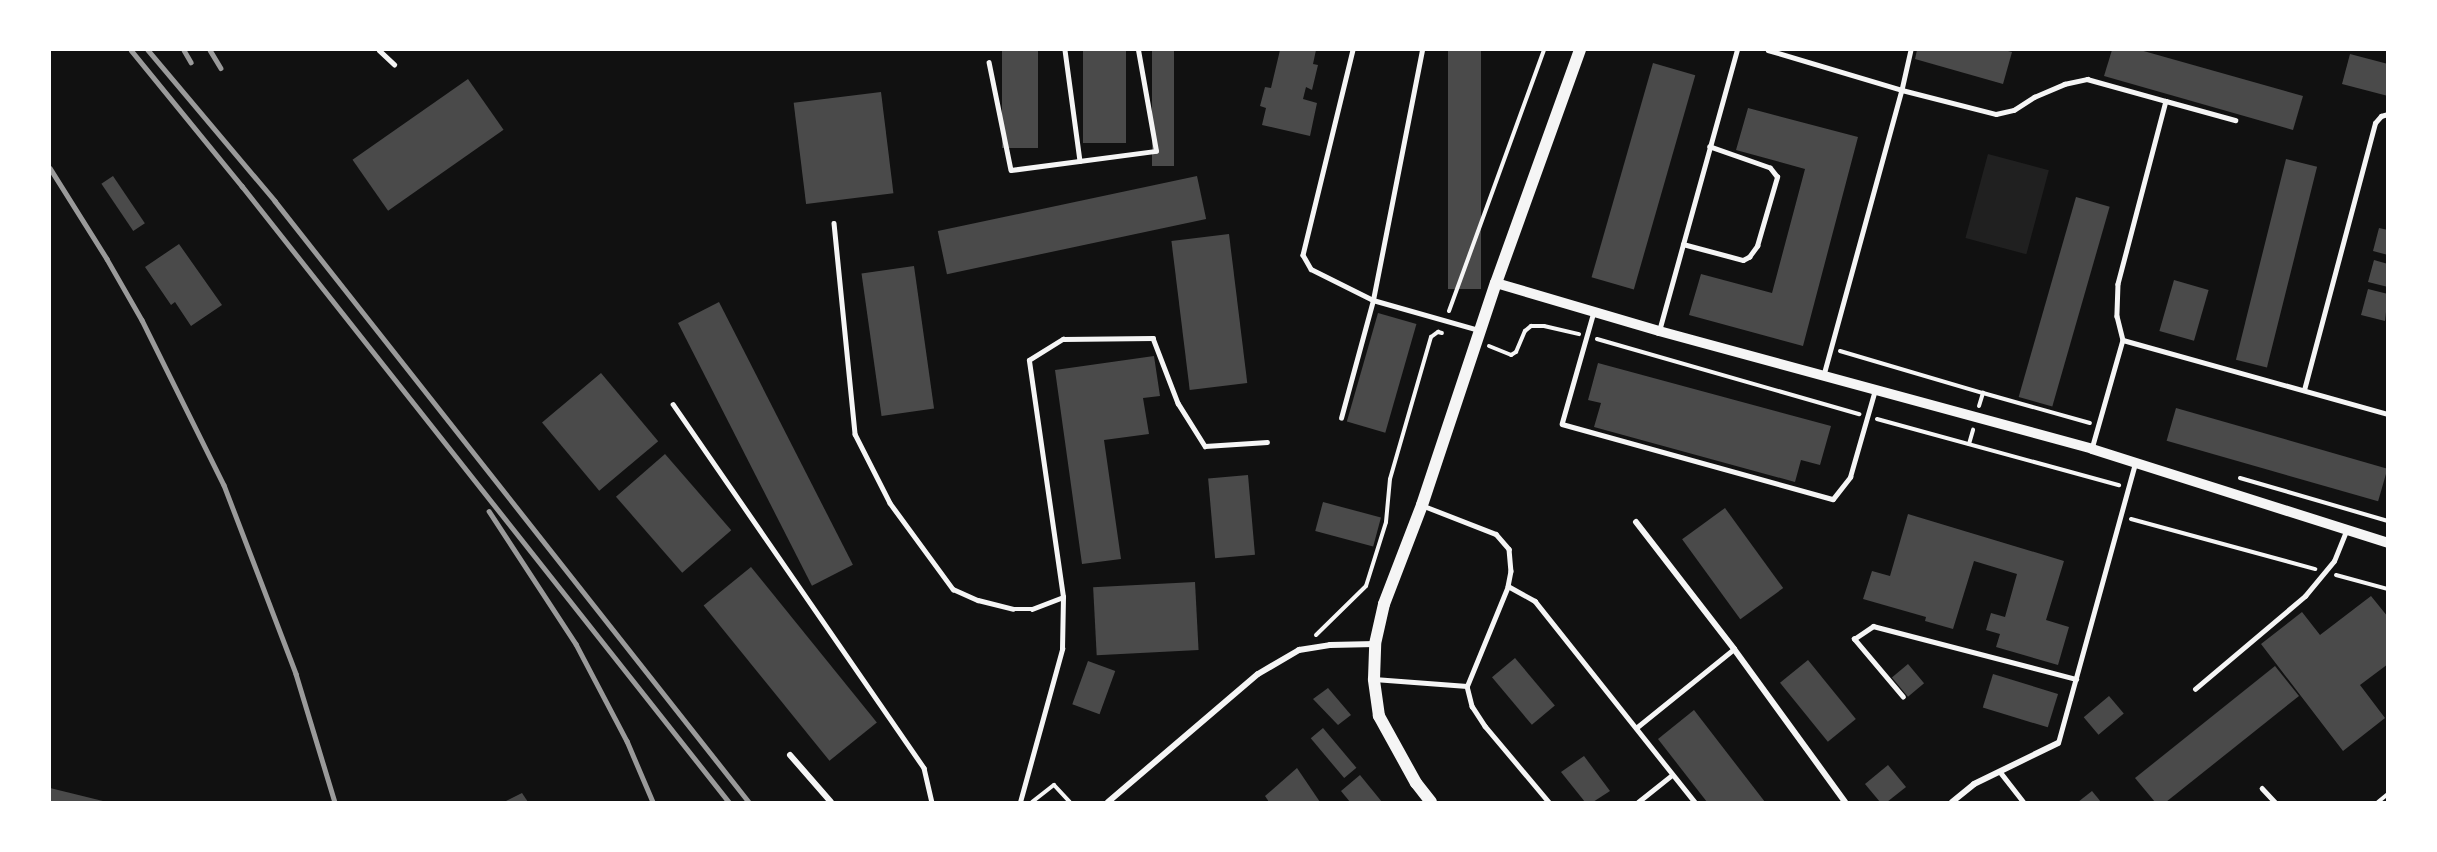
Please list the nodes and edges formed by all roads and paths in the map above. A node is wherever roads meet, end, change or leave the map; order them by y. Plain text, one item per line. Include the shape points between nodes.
1 (380, 50) edge
2 (1065, 50) edge
3 (1138, 50) edge
4 (1353, 50) edge
5 (1422, 50) edge
6 (1544, 50) edge
7 (1580, 50) edge
8 (1737, 50) edge
9 (1768, 50) edge
10 (1911, 50) edge
11 (989, 62) dead end
12 (394, 64) dead end
13 (1902, 90) junction
14 (2166, 101) junction
15 (2388, 114) edge
16 (2235, 120) dead end
17 (1710, 147) junction
18 (1080, 161) junction
19 (834, 223) dead end
20 (1683, 244) junction
21 (1496, 283) junction
22 (1373, 300) junction
23 (1594, 312) junction
24 (1446, 321) junction
25 (1659, 331) junction
26 (1441, 333) junction
27 (1478, 336) junction
28 (1587, 336) junction
29 (2123, 340) junction
30 (1831, 349) junction
31 (1824, 376) junction
32 (1875, 390) junction
33 (2304, 390) junction
34 (1983, 393) dead end
35 (673, 404) dead end
36 (2388, 414) edge
37 (1867, 416) junction
38 (1341, 418) dead end
39 (1267, 442) dead end
40 (2092, 449) junction
41 (2135, 463) junction
42 (2128, 488) junction
43 (1422, 505) junction
44 (2121, 516) junction
45 (1636, 522) dead end
46 (2346, 532) junction
47 (2388, 543) edge
48 (2325, 572) junction
49 (1508, 586) junction
50 (2388, 589) edge
51 (1063, 597) junction
52 (1375, 644) junction
53 (1734, 649) junction
54 (1299, 650) junction
55 (1374, 679) junction
56 (2076, 679) junction
57 (1467, 686) junction
58 (2195, 689) dead end
59 (1903, 697) dead end
60 (1636, 728) junction
61 (2058, 743) joint
62 (790, 755) dead end
63 (2001, 773) junction
64 (1672, 775) junction
65 (2262, 788) dead end
66 (2388, 794) edge
67 (831, 802) edge
68 (932, 802) edge
69 (1020, 802) edge
70 (1032, 802) edge
71 (1070, 802) edge
72 (1108, 802) edge
73 (1431, 802) edge
74 (1549, 802) edge
75 (1638, 802) edge
76 (1695, 802) edge
77 (1845, 802) edge
78 (1952, 802) edge
79 (2024, 802) edge
80 (2275, 802) edge
81 (2378, 802) edge

1 - 12 lane
2 - 18 lane
3 - 18 lane via 1156,151
4 - 22 lane via 1303,255 1311,269
5 - 22 lane
6 - 24 path
7 - 21 main road
8 - 17 lane
9 - 13 lane
10 - 13 lane
11 - 18 lane via 1011,170
13 - 14 lane via 1996,114 2014,110 2064,84 2087,79
13 - 30 lane
14 - 16 lane
14 - 29 lane via 2118,284 2117,316
15 - 33 lane via 2375,123
17 - 20 lane
17 - 20 lane via 1770,168 1777,177 1757,246 1749,257 1743,260
19 - 51 lane via 855,434 890,503 952,589 1013,609 1032,609
20 - 25 lane
21 - 23 street
21 - 27 main road
22 - 24 lane
22 - 38 lane
23 - 25 street
23 - 28 lane
24 - 26 path
24 - 27 lane
25 - 31 street
26 - 27 path
26 - 54 path via 1431,337 1390,479 1386,522 1366,585
27 - 28 path via 1511,355 1531,326
27 - 43 main road
28 - 37 path
28 - 37 lane via 1562,424 1833,499 1850,477
29 - 33 lane
29 - 40 lane
30 - 31 lane
30 - 34 path
31 - 32 street
32 - 37 lane
32 - 40 street
33 - 36 lane
35 - 68 lane via 924,768
37 - 42 path
39 - 51 lane via 1205,446 1178,403 1153,338 1063,339 1029,360
40 - 41 street
41 - 42 lane
41 - 46 street
42 - 44 lane
43 - 49 lane via 1496,534 1509,549
43 - 52 main road via 1384,604
44 - 48 path
44 - 56 lane
45 - 53 street
46 - 47 street
46 - 48 lane
48 - 50 path
48 - 58 lane via 2305,596
49 - 57 lane
49 - 60 lane via 1536,601
51 - 69 lane via 1062,649
52 - 54 street
52 - 55 main road
53 - 60 lane
53 - 77 street
54 - 72 street via 1258,674
55 - 57 lane
55 - 73 main road via 1379,716 1416,783
56 - 59 lane via 1873,626 1854,639
56 - 61 lane
57 - 74 lane via 1472,706 1485,726
60 - 64 lane
61 - 63 street
62 - 67 street
63 - 78 street via 1974,784
63 - 79 lane
64 - 75 lane
64 - 76 lane
65 - 80 lane
66 - 81 path
70 - 71 path via 1054,785

